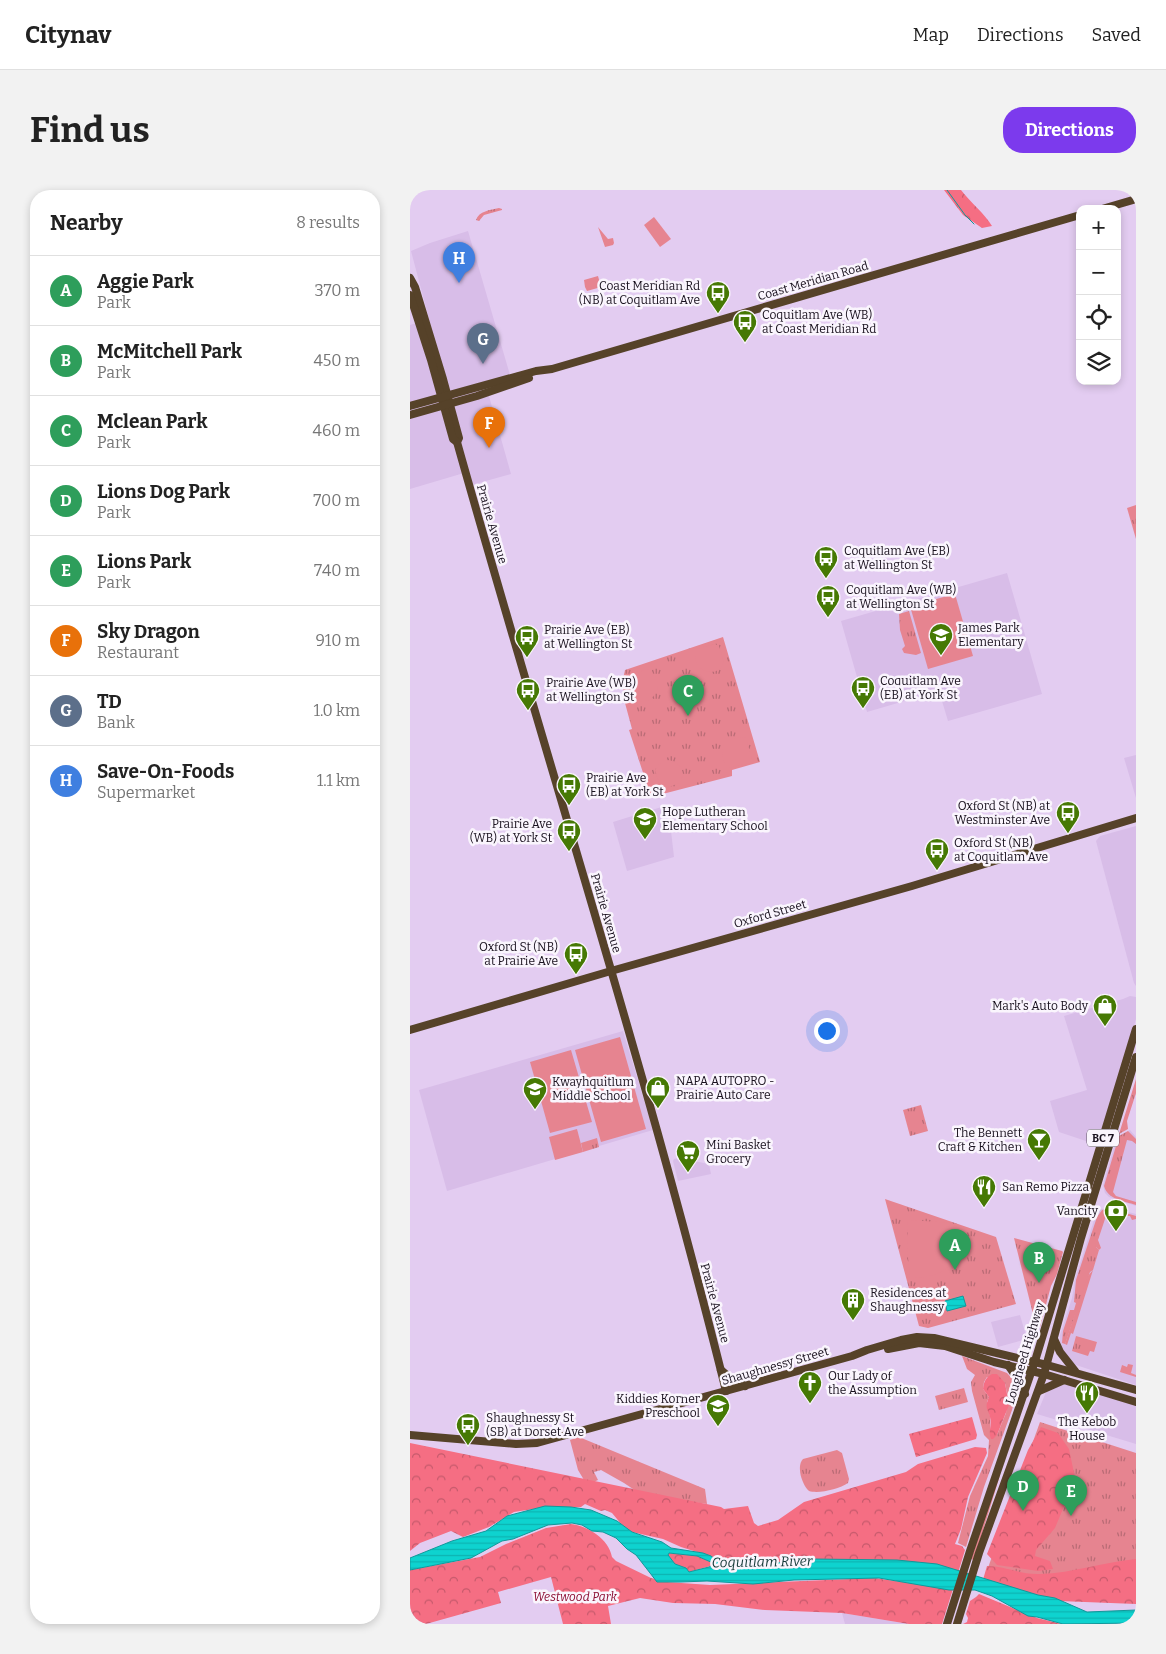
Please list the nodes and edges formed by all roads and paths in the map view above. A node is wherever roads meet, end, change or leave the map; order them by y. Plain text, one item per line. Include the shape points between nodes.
1 (1136, 199) edge
2 (1116, 205) edge
3 (1076, 216) edge
4 (410, 278) edge
5 (410, 295) edge
6 (552, 369) junction
7 (443, 379) junction
8 (463, 391) junction
9 (446, 400) junction
10 (410, 406) edge
11 (410, 415) edge
12 (1136, 818) edge
13 (611, 971) junction
14 (1136, 1028) edge
15 (410, 1030) edge
16 (1136, 1057) edge
17 (1054, 1339) junction
18 (852, 1356) junction
19 (1035, 1361) junction
20 (1047, 1364) junction
21 (1008, 1365) junction
22 (720, 1370) junction
23 (1032, 1371) junction
24 (1076, 1373) junction
25 (1044, 1374) junction
26 (1064, 1380) junction
27 (745, 1386) junction
28 (1136, 1390) edge
29 (1038, 1391) junction
30 (726, 1392) junction
31 (1025, 1394) junction
32 (1136, 1402) edge
33 (410, 1435) edge
34 (958, 1621) edge
35 (948, 1624) edge

1 - 2 main road
3 - 6 main road, Coast Meridian Road
4 - 7 main road, Prairie Avenue
5 - 9 main road, Prairie Avenue
6 - 8 main road, Coast Meridian Road
6 - 9 main road, Coast Meridian Road
7 - 8 main road
7 - 9 main road, Prairie Avenue
8 - 9 main road, Coast Meridian Road
9 - 10 main road, Coast Meridian Road
9 - 11 main road, Coast Meridian Road
9 - 13 main road, Prairie Avenue via 453,439 457,442
12 - 13 main road, Oxford Street via 905,888
13 - 15 main road, Oxford Street
13 - 22 main road, Prairie Avenue via 660,1137
14 - 19 main road, Lougheed Highway / BC 7
16 - 17 main road, Lougheed Highway / BC 7
17 - 20 main road, Lougheed Highway / BC 7
17 - 24 main road
18 - 19 main road, Shaughnessy Street via 898,1341 926,1337
18 - 21 main road, Shaughnessy Street via 905,1345 928,1344 948,1346
18 - 27 main road, Shaughnessy Street
19 - 20 main road, Shaughnessy Street
19 - 23 main road, Lougheed Highway / BC 7
20 - 24 main road, Shaughnessy Street
20 - 25 main road, Lougheed Highway / BC 7
21 - 23 main road, Shaughnessy Street
21 - 31 main road
22 - 27 main road
22 - 30 main road, Prairie Avenue
23 - 25 main road, Shaughnessy Street
23 - 31 main road, Lougheed Highway / BC 7
24 - 28 main road, Shaughnessy Street
25 - 26 main road, Shaughnessy Street
25 - 29 main road, Lougheed Highway / BC 7
26 - 29 main road
26 - 32 main road, Shaughnessy Street
27 - 30 main road, Shaughnessy Street
29 - 34 main road, Lougheed Highway / BC 7
30 - 33 main road, Shaughnessy Street via 530,1444
31 - 35 main road, Lougheed Highway / BC 7

